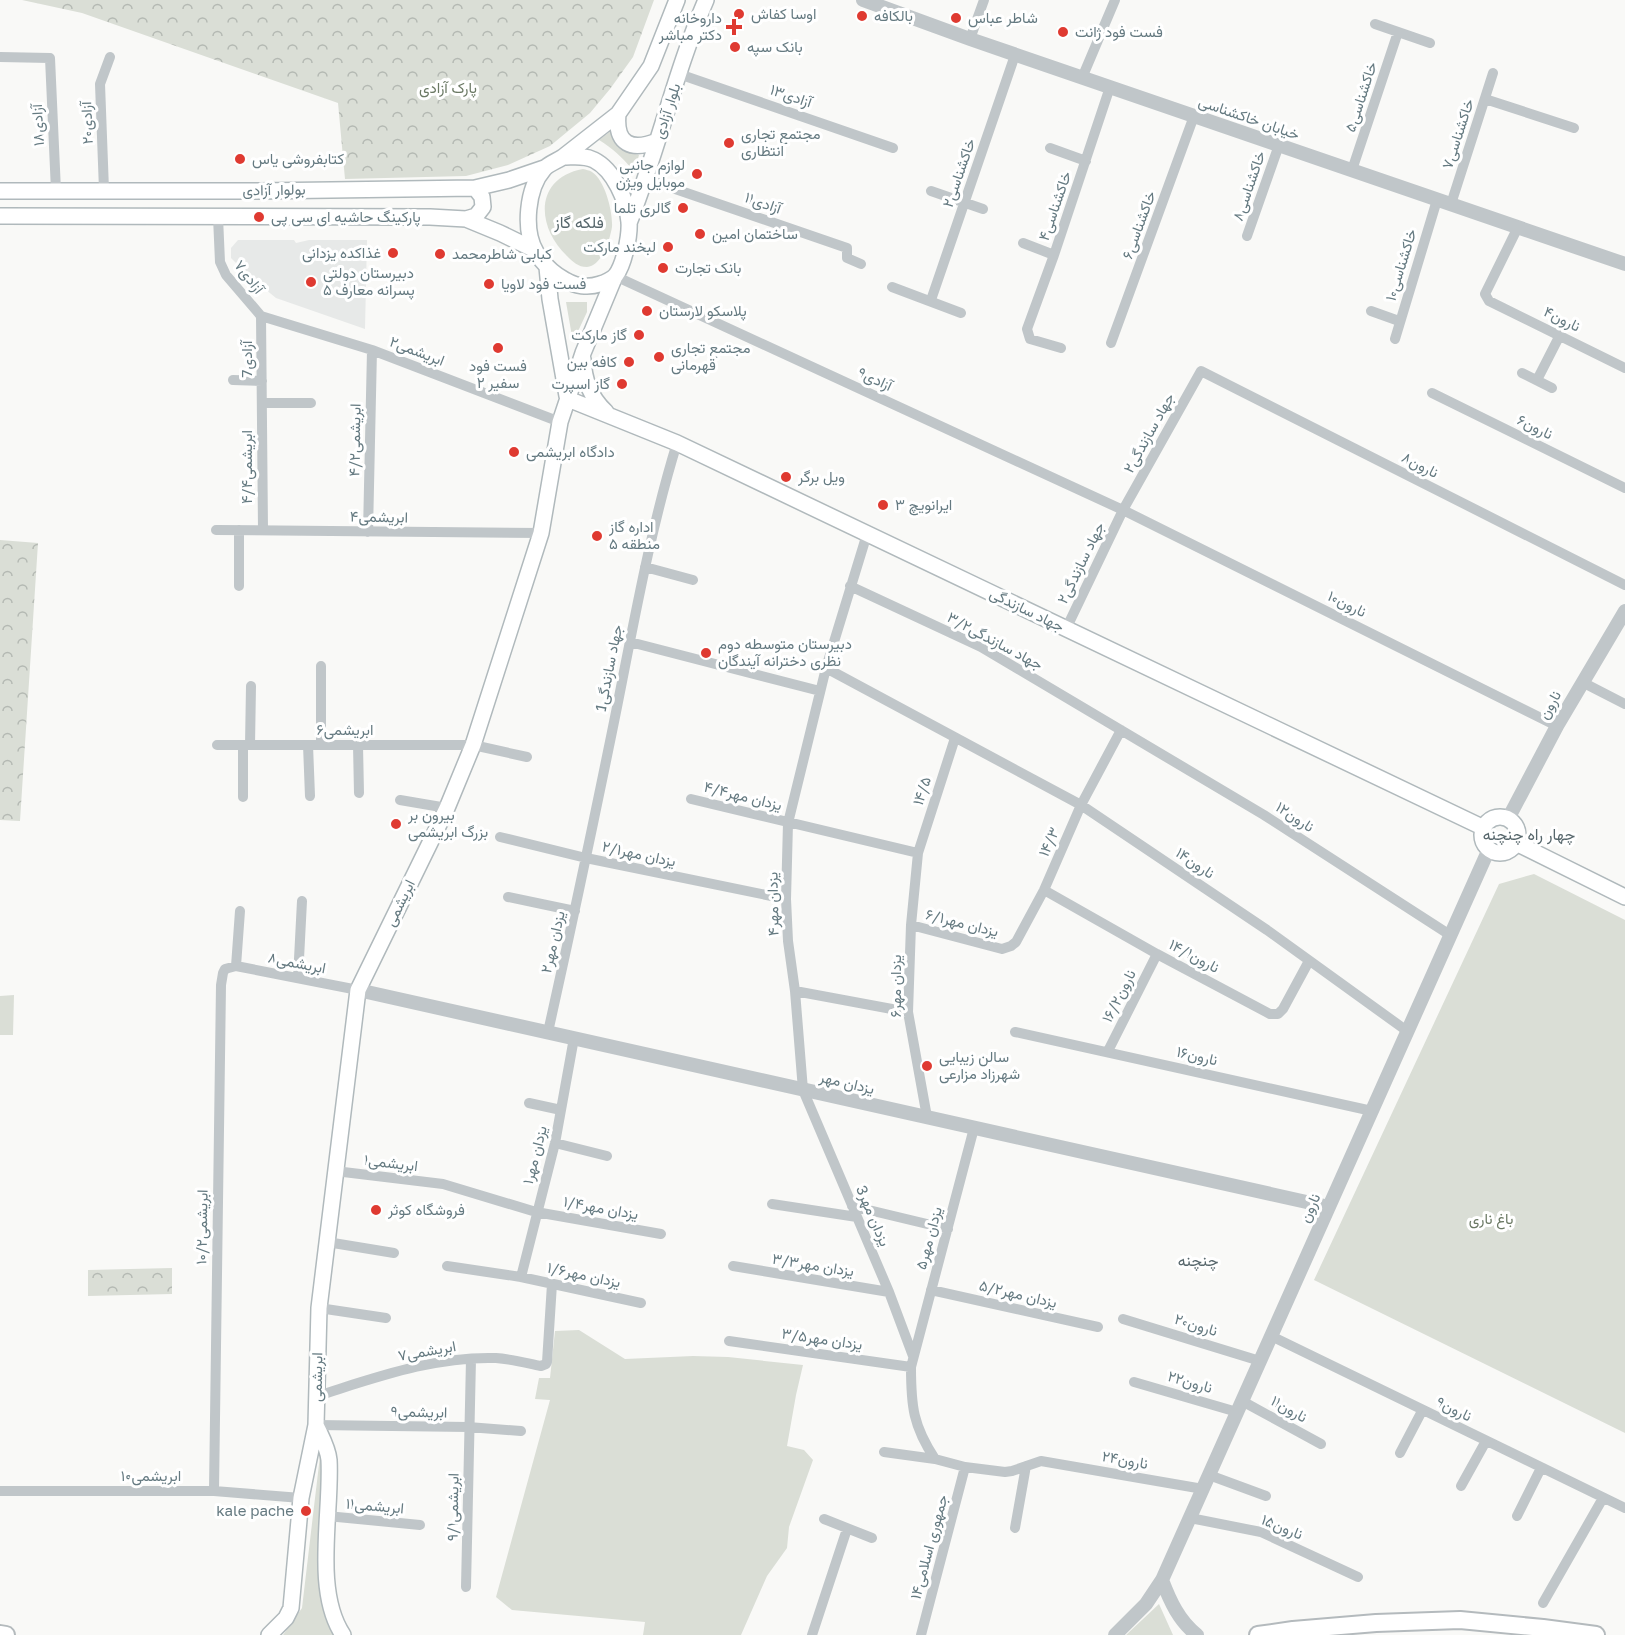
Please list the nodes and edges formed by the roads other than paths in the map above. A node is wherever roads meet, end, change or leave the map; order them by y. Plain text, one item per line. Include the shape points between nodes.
1 (676, 0) edge
2 (706, 0) edge
3 (863, 0) edge
4 (984, 0) edge
5 (1115, 0) edge
6 (1375, 24) dead end
7 (1398, 32) junction
8 (970, 39) junction
9 (1430, 43) dead end
10 (1015, 55) junction
11 (0, 57) edge
12 (110, 57) dead end
13 (1493, 73) dead end
14 (679, 74) junction
15 (1082, 78) junction
16 (1110, 87) junction
17 (1485, 99) junction
18 (618, 114) junction
19 (1194, 116) junction
20 (1574, 128) dead end
21 (657, 141) junction
22 (1279, 146) junction
23 (893, 148) dead end
24 (1050, 148) dead end
25 (563, 157) junction
26 (1086, 161) junction
27 (544, 168) junction
28 (1352, 170) junction
29 (646, 179) junction
30 (475, 188) junction
31 (104, 190) junction
32 (0, 191) edge
33 (56, 191) junction
34 (931, 191) dead end
35 (1437, 200) junction
36 (964, 202) junction
37 (1451, 204) junction
38 (983, 209) dead end
39 (0, 216) edge
40 (218, 217) junction
41 (466, 219) junction
42 (629, 223) junction
43 (1518, 228) junction
44 (1248, 236) dead end
45 (1023, 243) dead end
46 (535, 250) junction
47 (1054, 255) junction
48 (861, 264) dead end
49 (1625, 264) edge
50 (547, 267) junction
51 (615, 276) junction
52 (891, 286) dead end
53 (931, 300) junction
54 (1371, 311) dead end
55 (961, 313) dead end
56 (261, 315) junction
57 (1399, 321) junction
58 (1560, 335) junction
59 (1395, 339) dead end
60 (1111, 343) dead end
61 (1061, 348) dead end
62 (372, 350) junction
63 (583, 353) junction
64 (1625, 368) edge
65 (1201, 371) joint
66 (1522, 373) dead end
67 (233, 380) dead end
68 (1537, 380) junction
69 (262, 381) junction
70 (1552, 388) dead end
71 (1432, 393) dead end
72 (568, 399) junction
73 (262, 403) junction
74 (311, 403) dead end
75 (608, 414) junction
76 (560, 423) junction
77 (677, 443) junction
78 (1625, 488) edge
79 (1123, 510) junction
80 (216, 530) dead end
81 (239, 530) junction
82 (263, 530) junction
83 (368, 531) junction
84 (541, 534) junction
85 (867, 534) junction
86 (645, 567) junction
87 (693, 580) dead end
88 (1625, 585) edge
89 (239, 586) dead end
90 (850, 586) junction
91 (1625, 611) edge
92 (1066, 629) junction
93 (630, 642) junction
94 (321, 666) dead end
95 (826, 668) junction
96 (1582, 682) junction
97 (251, 686) dead end
98 (820, 691) junction
99 (1625, 704) edge
100 (1557, 726) junction
101 (1121, 730) junction
102 (955, 738) junction
103 (217, 745) dead end
104 (247, 745) junction
105 (308, 745) junction
106 (321, 745) junction
107 (358, 745) junction
108 (473, 745) junction
109 (527, 757) dead end
110 (359, 793) dead end
111 (310, 795) dead end
112 (243, 797) dead end
113 (690, 799) dead end
114 (400, 800) dead end
115 (1081, 805) junction
116 (447, 808) junction
117 (1508, 819) junction
118 (788, 823) junction
119 (1484, 828) junction
120 (500, 837) dead end
121 (1516, 843) junction
122 (1489, 849) junction
123 (918, 853) junction
124 (586, 858) junction
125 (1044, 890) junction
126 (508, 897) dead end
127 (1625, 897) edge
128 (786, 900) junction
129 (302, 901) dead end
130 (240, 911) dead end
131 (575, 911) junction
132 (911, 925) junction
133 (1450, 935) junction
134 (1157, 954) junction
135 (1309, 961) junction
136 (233, 966) junction
137 (298, 978) junction
138 (358, 990) junction
139 (795, 992) junction
140 (908, 1012) junction
141 (1407, 1031) junction
142 (548, 1032) junction
143 (1016, 1032) dead end
144 (574, 1038) junction
145 (1108, 1052) junction
146 (803, 1089) junction
147 (529, 1103) dead end
148 (561, 1110) junction
149 (1372, 1111) junction
150 (927, 1117) junction
151 (975, 1128) junction
152 (555, 1143) junction
153 (607, 1156) dead end
154 (335, 1171) junction
155 (772, 1204) dead end
156 (1329, 1207) junction
157 (854, 1211) junction
158 (536, 1212) junction
159 (948, 1229) junction
160 (661, 1234) dead end
161 (327, 1242) junction
162 (394, 1253) dead end
163 (447, 1266) dead end
164 (733, 1266) dead end
165 (521, 1277) junction
166 (552, 1284) junction
167 (931, 1290) junction
168 (889, 1292) junction
169 (641, 1303) dead end
170 (319, 1308) junction
171 (386, 1318) dead end
172 (1124, 1319) dead end
173 (1098, 1327) dead end
174 (1271, 1336) junction
175 (729, 1341) dead end
176 (471, 1359) junction
177 (912, 1361) junction
178 (1260, 1361) junction
179 (1134, 1382) dead end
180 (317, 1396) junction
181 (1240, 1406) junction
182 (1422, 1411) junction
183 (316, 1425) junction
184 (468, 1428) junction
185 (521, 1431) dead end
186 (1486, 1442) junction
187 (1321, 1444) dead end
188 (884, 1452) dead end
189 (1400, 1453) dead end
190 (935, 1459) junction
191 (1026, 1466) junction
192 (965, 1467) junction
193 (1541, 1468) junction
194 (1209, 1475) junction
195 (1461, 1486) dead end
196 (1203, 1488) junction
197 (0, 1491) edge
198 (214, 1491) junction
199 (1266, 1496) dead end
200 (301, 1498) junction
201 (1603, 1498) junction
202 (1625, 1508) edge
203 (327, 1516) junction
204 (1517, 1516) dead end
205 (1190, 1518) junction
206 (824, 1519) dead end
207 (420, 1525) dead end
208 (847, 1528) junction
209 (1015, 1528) dead end
210 (872, 1538) dead end
211 (1358, 1576) dead end
212 (1162, 1580) junction
213 (466, 1587) dead end
214 (1543, 1603) dead end
215 (1542, 1631) edge
216 (0, 1634) edge
217 (6, 1635) edge
218 (268, 1635) edge
219 (343, 1635) edge
220 (812, 1635) edge
221 (921, 1635) edge
222 (1115, 1635) edge
223 (1197, 1635) edge
224 (1258, 1635) edge
225 (1596, 1635) edge

1 - 18 main road, بلوار آزادی via 651,66
2 - 14 main road, بلوار آزادی
3 - 8 street, خیابان خاکشناسی
4 - 8 street
5 - 15 street
6 - 7 street
7 - 9 street
7 - 28 street, خاکشناسی۵
8 - 10 street, خیابان خاکشناسی
10 - 15 street, خیابان خاکشناسی
10 - 36 street, خاکشناسی۲
11 - 33 street, آزادی۱۸ via 50,57
12 - 31 street, آزادی۲۰ via 100,84
13 - 17 street, خاکشناسی۷
14 - 21 main road, بلوار آزادی
14 - 23 street, آزادی۱۳
15 - 16 street, خیابان خاکشناسی
16 - 19 street, خیابان خاکشناسی
16 - 26 street, خاکشناسی۴
17 - 20 street
17 - 37 street, خاکشناسی۷
18 - 21 main road via 619,132 630,145 645,146
18 - 25 main road, بلوار آزادی
19 - 22 street, خیابان خاکشناسی
19 - 60 street, خاکشناسی۶
21 - 29 main road, بلوار آزادی
22 - 28 street, خیابان خاکشناسی
22 - 44 street, خاکشناسی۸
24 - 26 street
25 - 27 main road
25 - 42 main road via 585,157 603,167 618,185
26 - 47 street, خاکشناسی۴
27 - 30 main road, بولوار آزادی
27 - 46 main road via 532,189 528,219
28 - 35 street, خیابان خاکشناسی
29 - 42 main road, بلوار آزادی
29 - 48 street, آزادی۱۱ via 847,248 847,258
30 - 31 main road, بولوار آزادی
30 - 41 main road via 482,196 483,207 476,216
31 - 33 main road, بولوار آزادی
32 - 33 main road, بولوار آزادی
34 - 36 street
35 - 37 street, خیابان خاکشناسی
35 - 57 street, خاکشناسی۱۰
36 - 38 street
36 - 53 street, خاکشناسی۲
37 - 43 street, خیابان خاکشناسی
39 - 40 main road, بولوار آزادی
40 - 41 main road, بولوار آزادی
40 - 56 street, آزادی۷ via 223,269
41 - 46 main road, بولوار آزادی
42 - 51 main road via 623,259
43 - 49 street, خیابان خاکشناسی
43 - 58 street, نارون۴ via 1486,297
45 - 47 street
46 - 50 main road
47 - 61 street, خاکشناسی۴ via 1027,329 1030,339
50 - 51 main road via 570,283 586,287
50 - 72 main road
51 - 63 main road, ابریشمی
51 - 79 street, آزادی۹
52 - 53 street
53 - 55 street
54 - 57 street
56 - 62 street, ابریشمی۲
56 - 69 street, 7آزادی
57 - 59 street, خاکشناسی۱۰
58 - 64 street, نارون۴
58 - 68 street
62 - 76 street, ابریشمی۲
62 - 83 street, ابریشمی۴/۲
63 - 72 main road, ابریشمی
63 - 75 main road via 583,370 592,397
65 - 79 street, ۲جهاد سازندگی
65 - 88 street, نارون۸
66 - 68 street
67 - 69 street
68 - 70 street
69 - 73 street, 7آزادی
71 - 78 street, نارون۶
72 - 75 main road, جهاد سازندگی
72 - 76 main road, ابریشمی
73 - 74 street
73 - 82 street, ابریشمی۴/۴
75 - 77 main road, جهاد سازندگی
76 - 84 main road, ابریشمی
77 - 85 main road, جهاد سازندگی
77 - 86 street, 1جهاد سازندگی
79 - 92 street, جهاد سازندگی۲
79 - 100 street, نارون۱۰
80 - 81 street, ابریشمی۴
81 - 82 street, ابریشمی۴
81 - 89 street
82 - 83 street, ابریشمی۴
83 - 84 street, ابریشمی۴
84 - 108 main road, ابریشمی
85 - 90 street, یزدان مهر۴
85 - 92 main road, جهاد سازندگی
86 - 87 street
86 - 93 street, 1جهاد سازندگی
90 - 95 street, یزدان مهر۴
90 - 101 street, ۳/۲جهاد سازندگی via 981,646
91 - 96 street, نارون
92 - 119 main road, جهاد سازندگی
93 - 98 street
93 - 124 street, 1جهاد سازندگی
94 - 106 street
95 - 98 street, یزدان مهر۴
95 - 102 street, نارون۱۴
96 - 99 street
96 - 100 street, نارون
97 - 104 street
98 - 118 street, یزدان مهر۴
100 - 117 street, نارون
101 - 115 street, ۱۴/۳
101 - 133 street, نارون۱۲ via 1264,815
102 - 115 street, نارون۱۴
102 - 123 street, ۱۴/۵
103 - 104 street, ابریشمی۶
104 - 105 street, ابریشمی۶
104 - 112 street
105 - 106 street, ابریشمی۶
105 - 111 street
106 - 107 street, ابریشمی۶
107 - 108 street, ابریشمی۶
107 - 110 street
108 - 109 street, ابریشمی۶
108 - 116 main road, ابریشمی
113 - 118 street, ۴/۴یزدان مهر
114 - 116 street
115 - 125 street, ۱۴/۳
115 - 135 street, نارون۱۴
116 - 138 main road, ابریشمی
117 - 119 main road via 1491,820
117 - 121 main road via 1518,832
118 - 123 street, ۴/۴یزدان مهر
118 - 128 street, یزدان مهر۴
119 - 122 main road via 1483,840
120 - 124 street, ۲/۱یزدان مهر
121 - 122 main road via 1504,853
121 - 127 main road
122 - 133 street, نارون
123 - 132 street, یزدان مهر۶
124 - 128 street, ۲/۱یزدان مهر
124 - 131 street, یزدان مهر۲
125 - 132 street, ۶/۱یزدان مهر via 1016,942 1002,949
125 - 134 street, ۱۴/۱نارون
126 - 131 street
128 - 139 street, یزدان مهر۴
129 - 137 street
130 - 136 street, ۱۰/۲ابریشمی
131 - 142 street, یزدان مهر۲
132 - 140 street, یزدان مهر۶
133 - 141 street, نارون
134 - 135 street, ۱۴/۱نارون via 1270,1014 1283,1009
134 - 145 street, ۱۶/۲نارون
135 - 141 street, نارون۱۴
136 - 137 street, ابریشمی۸
136 - 198 street, ۱۰/۲ابریشمی via 225,969 221,985
137 - 138 street, ابریشمی۸
138 - 142 street, یزدان مهر
138 - 154 main road, ابریشمی
139 - 140 street
139 - 146 street, یزدان مهر۴
140 - 150 street, یزدان مهر۶
141 - 149 street, نارون
142 - 144 street, یزدان مهر
143 - 145 street, نارون۱۶
144 - 146 street, یزدان مهر
144 - 148 street, یزدان مهر۱
145 - 149 street, نارون۱۶
146 - 150 street, یزدان مهر
146 - 157 street, 3یزدان مهر
147 - 148 street
148 - 152 street, یزدان مهر۱
149 - 156 street, نارون
150 - 151 street, یزدان مهر
151 - 156 street, یزدان مهر
151 - 159 street, یزدان مهر۵
152 - 153 street
152 - 158 street, یزدان مهر۱
154 - 158 street, ابریشمی۱ via 442,1184
154 - 161 main road, ابریشمی
155 - 157 street
156 - 174 street, نارون
157 - 159 street
157 - 168 street, 3یزدان مهر
158 - 160 street, ۱/۴یزدان مهر
158 - 165 street, یزدان مهر۱
159 - 167 street, یزدان مهر۵
161 - 162 street
161 - 170 main road, ابریشمی
163 - 165 street, ۱/۶یزدان مهر
164 - 168 street, ۳/۳یزدان مهر
165 - 166 street, ۱/۶یزدان مهر
166 - 169 street, ۱/۶یزدان مهر
166 - 176 street, ابریشمی۷ via 546,1364
167 - 173 street, ۵/۲یزدان مهر
167 - 177 street, یزدان مهر۵
168 - 177 street, 3یزدان مهر
170 - 171 street
170 - 180 main road, ابریشمی
172 - 178 street, نارون۲۰
174 - 178 street, نارون
174 - 182 street, نارون۹
175 - 177 street, ۳/۵یزدان مهر
176 - 180 street, ابریشمی۷ via 411,1367
176 - 184 street, ۹/۱ابریشمی
177 - 190 street via 911,1399 916,1425
178 - 181 street, نارون
179 - 181 street, نارون۲۲
180 - 183 main road, ابریشمی
181 - 187 street, نارون۱۱
181 - 194 street, نارون
182 - 186 street, نارون۹
182 - 189 street
183 - 184 street, ابریشمی۹
183 - 200 main road
183 - 203 main road via 329,1458
184 - 185 street, ابریشمی۹
184 - 213 street, ۹/۱ابریشمی
186 - 193 street, نارون۹
186 - 195 street
188 - 190 street
190 - 192 street
191 - 192 street via 1012,1472
191 - 196 street, نارون۲۴ via 1041,1461
191 - 209 street
192 - 221 street, جمهوری اسلامی۱۴
193 - 201 street, نارون۹
193 - 204 street
194 - 196 street, نارون
194 - 199 street
196 - 205 street, نارون
197 - 198 street, ابریشمی۱۰
198 - 200 street, ابریشمی۱۰
200 - 218 main road via 291,1608
201 - 202 street, نارون۹
201 - 214 street
203 - 207 street, ابریشمی۱۱
203 - 219 main road via 329,1598
205 - 211 street, نارون۱۵ via 1261,1532
205 - 212 street, نارون
206 - 208 street
208 - 210 street
208 - 220 street
212 - 222 street, نارون via 1146,1604
212 - 223 street via 1178,1615
215 - 224 main road via 1460,1620 1376,1623
215 - 225 main road
216 - 217 main road

